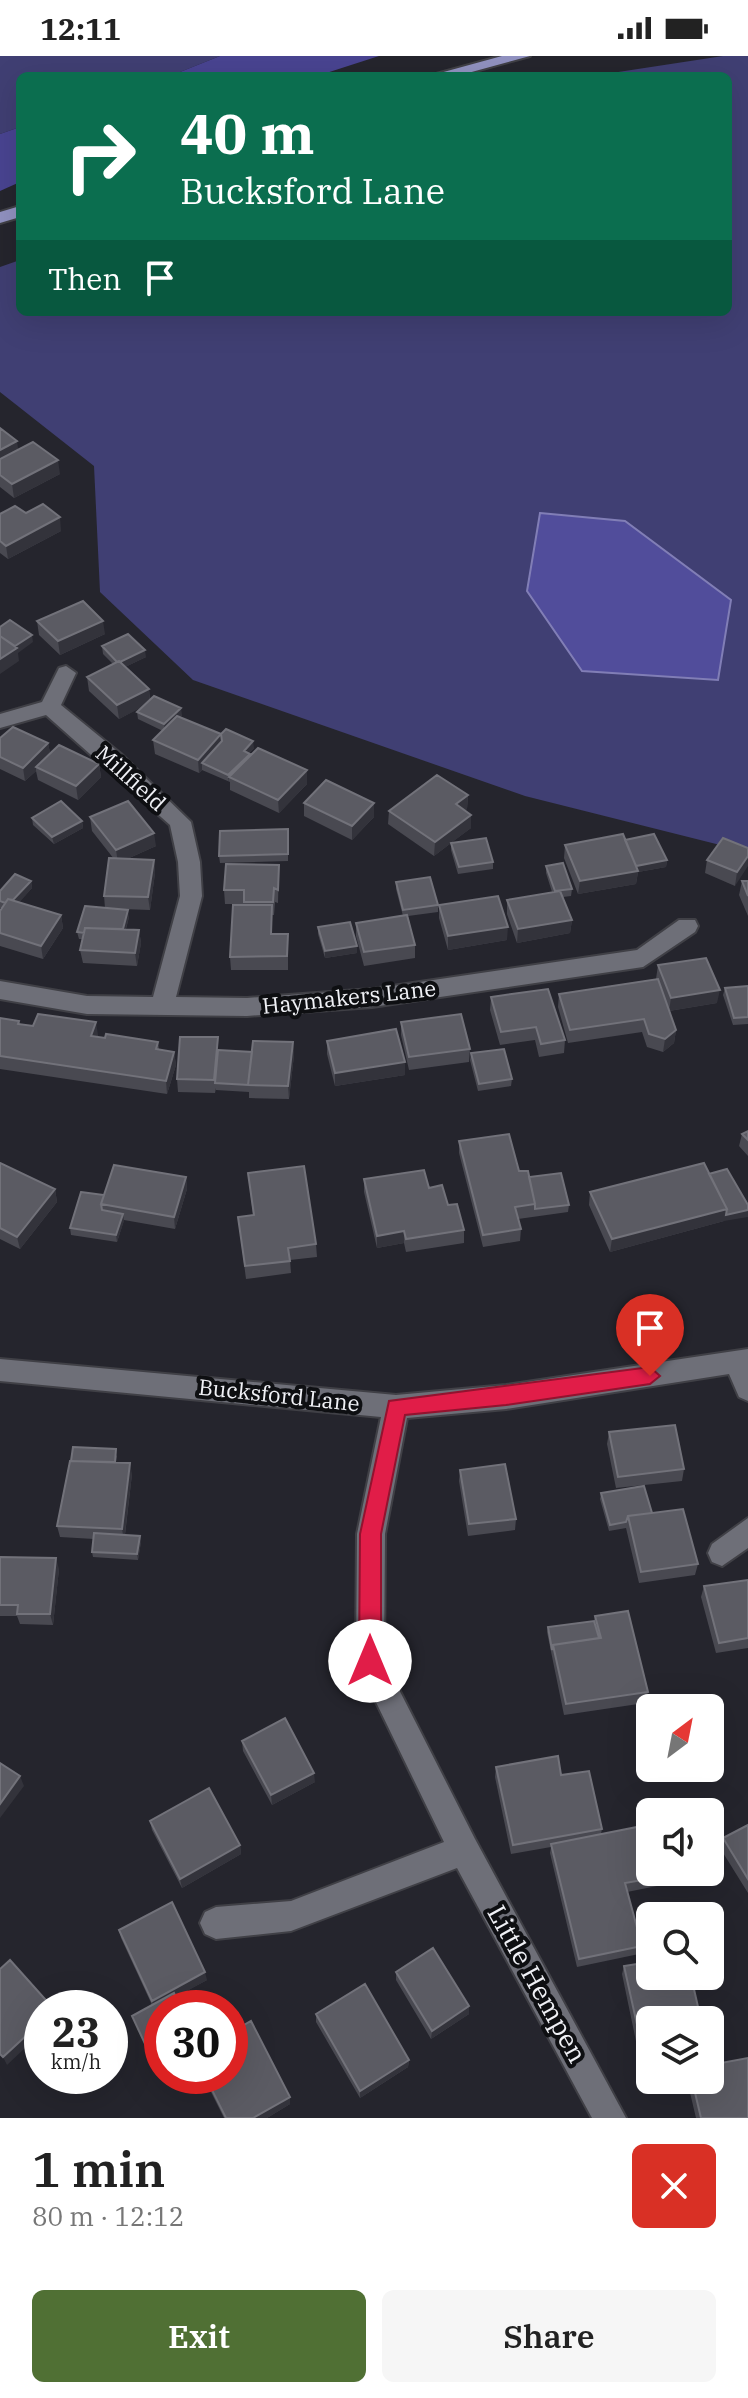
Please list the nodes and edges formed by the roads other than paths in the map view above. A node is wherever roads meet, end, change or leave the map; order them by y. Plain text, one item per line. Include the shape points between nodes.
1 (522, 56) edge
2 (454, 72) edge
3 (66, 673) dead end
4 (50, 707) junction
5 (0, 721) edge
6 (687, 926) dead end
7 (0, 990) edge
8 (163, 1003) junction
9 (0, 1370) edge
10 (745, 1371) edge
11 (396, 1407) junction
12 (748, 1531) edge
13 (722, 1553) dead end
14 (464, 1850) junction
15 (216, 1923) dead end
16 (610, 2118) edge

1 - 2 main road
3 - 4 street
4 - 5 street
4 - 8 street, Millfield via 180,822 191,896
6 - 8 street, Haymakers Lane via 643,958 372,998 247,1007
7 - 8 street, Haymakers Lane via 87,1005
9 - 11 street, Bucksford Lane
10 - 11 street, Bucksford Lane
11 - 14 street, Little Hempen via 371,1534 370,1661
12 - 13 street
14 - 15 street via 291,1916
14 - 16 street, Little Hempen

